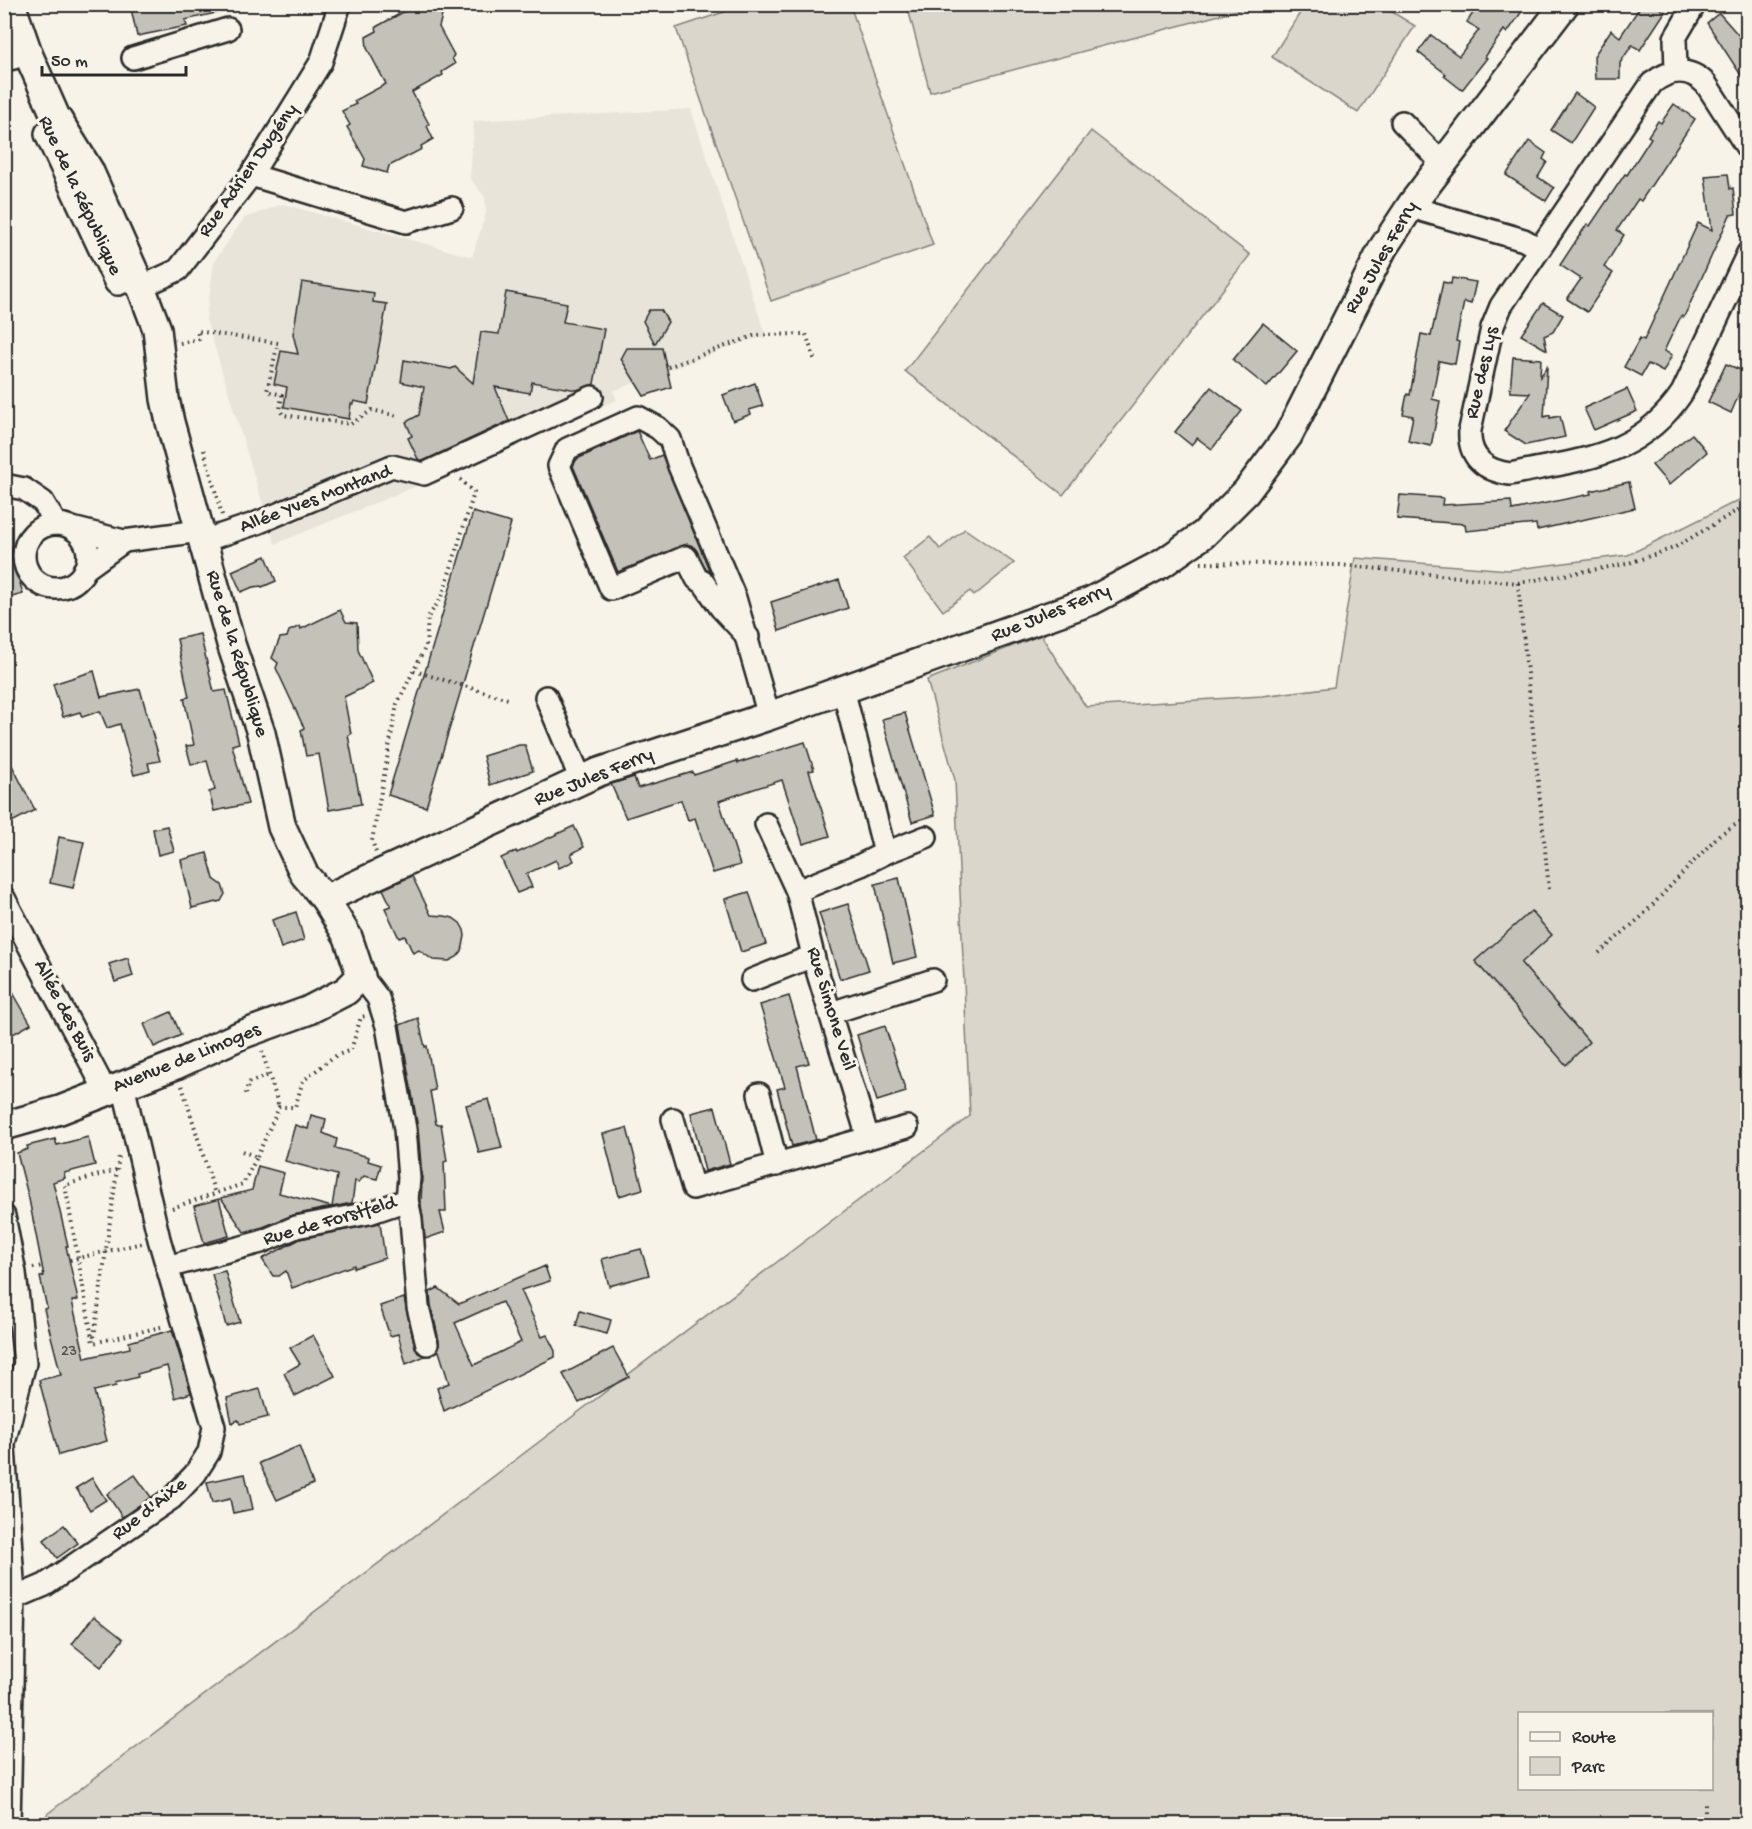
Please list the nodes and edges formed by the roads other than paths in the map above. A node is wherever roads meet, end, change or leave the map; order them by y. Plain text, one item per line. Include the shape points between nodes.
1 (11, 4) edge
2 (340, 4) edge
3 (1565, 4) edge
4 (1695, 4) edge
5 (228, 29) dead end
6 (11, 47) edge
7 (133, 58) dead end
8 (1676, 71) junction
9 (1402, 122) dead end
10 (1748, 149) edge
11 (1442, 163) junction
12 (251, 175) junction
13 (1412, 204) junction
14 (452, 208) dead end
15 (1538, 248) junction
16 (1748, 253) edge
17 (116, 274) junction
18 (1742, 278) edge
19 (141, 286) junction
20 (592, 398) dead end
21 (165, 399) junction
22 (4, 485) edge
23 (64, 526) junction
24 (202, 536) junction
25 (124, 541) junction
26 (84, 570) junction
27 (748, 637) junction
28 (843, 689) junction
29 (546, 697) dead end
30 (769, 716) junction
31 (581, 780) junction
32 (766, 824) dead end
33 (926, 837) dead end
34 (885, 853) junction
35 (797, 891) junction
36 (4, 898) edge
37 (325, 899) junction
38 (813, 956) junction
39 (361, 976) junction
40 (752, 980) dead end
41 (933, 980) dead end
42 (831, 1013) junction
43 (115, 1088) junction
44 (759, 1094) dead end
45 (673, 1119) dead end
46 (4, 1126) edge
47 (907, 1127) dead end
48 (868, 1138) junction
49 (777, 1165) junction
50 (407, 1200) junction
51 (4, 1216) edge
52 (167, 1267) junction
53 (427, 1344) dead end
54 (4, 1445) edge
55 (14, 1595) junction
56 (9, 1824) edge

1 - 6 main road, Rue de la République
2 - 12 street, Rue Adrien Dugény via 321,62
3 - 11 main road, Rue Jules Ferry
4 - 8 street via 1675,38
5 - 7 street
6 - 17 main road, Rue de la République
6 - 19 main road, Rue de la République via 89,170
8 - 10 street via 1690,72 1706,84
8 - 15 street, Rue des Lys via 1652,83
9 - 11 street
11 - 13 main road, Rue Jules Ferry
12 - 14 street via 406,222
12 - 19 street, Rue Adrien Dugény via 178,270
13 - 15 street
13 - 28 main road, Rue Jules Ferry via 1383,248 1288,436 1246,492 1204,534 1164,563 1091,602
15 - 18 street, Rue des Lys via 1501,306 1492,328 1470,430 1469,440 1476,458 1497,472 1510,474 1599,456 1653,428 1682,393
16 - 18 street, Rue des Lys
17 - 19 street
17 - 21 main road, Rue de la République
19 - 21 main road, Rue de la République via 157,329
20 - 24 street, Allée Yves Montand via 424,474 392,466 257,523
21 - 24 main road, Rue de la République
22 - 23 street via 24,489 43,502
23 - 25 street
23 - 26 street via 85,542
23 - 26 street via 46,525 30,537 25,546 26,567 39,583 59,587 78,579
24 - 25 street, Allée Yves Montand
24 - 37 main road, Rue de la République via 231,644 261,733 282,827 304,874
25 - 26 street
27 - 27 street via 670,439 638,417 567,450 559,466 611,589 686,557 697,579
27 - 30 street
28 - 30 main road, Rue Jules Ferry
28 - 34 street
29 - 31 street
30 - 31 main road, Rue Jules Ferry
31 - 37 main road, Rue Jules Ferry
32 - 35 street, Rue Simone Veil
33 - 34 street
34 - 35 street
35 - 38 street, Rue Simone Veil
36 - 43 street, Allée des Buis
37 - 39 main road, Rue de la République via 348,937
38 - 40 street
38 - 42 street, Rue Simone Veil
39 - 43 main road, Avenue de Limoges via 328,1001
39 - 50 street, Rue de Forstfeld via 378,998 387,1026 405,1129
41 - 42 street
42 - 48 street, Rue Simone Veil
43 - 46 main road, Avenue de Limoges via 60,1110
43 - 52 street, Rue d'Aixe via 135,1131
44 - 49 street
45 - 49 street via 693,1188
47 - 48 street
48 - 49 street
50 - 52 street, Rue de Forstfeld via 296,1227 261,1242
50 - 53 street via 418,1307
51 - 54 street via 25,1363
52 - 55 street, Rue d'Aixe via 214,1427 209,1452 172,1498 45,1586
54 - 55 street
55 - 56 street

